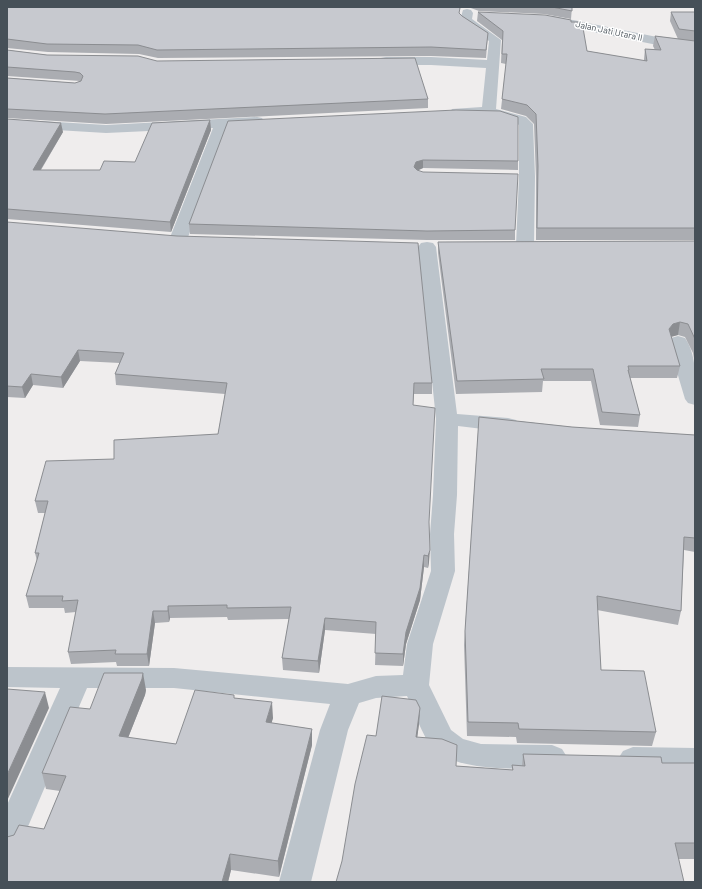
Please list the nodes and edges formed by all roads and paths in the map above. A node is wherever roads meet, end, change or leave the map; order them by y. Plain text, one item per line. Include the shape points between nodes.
1 (453, 7) edge
2 (544, 19) edge
3 (695, 46) edge
4 (372, 61) edge
5 (492, 64) junction
6 (489, 111) junction
7 (441, 113) edge
8 (267, 121) edge
9 (7, 123) edge
10 (222, 123) junction
11 (178, 240) edge
12 (427, 246) dead end
13 (525, 246) edge
14 (678, 342) dead end
15 (695, 399) edge
16 (447, 419) junction
17 (531, 427) edge
18 (7, 677) edge
19 (78, 677) junction
20 (415, 685) junction
21 (348, 695) junction
22 (576, 758) edge
23 (608, 758) edge
24 (695, 760) edge
25 (7, 840) edge
26 (295, 882) edge

1 - 5 street via 473,15 466,20 495,40
2 - 3 street, Jalan Jati Utara II
4 - 5 street
5 - 6 street
6 - 7 street
6 - 13 street via 521,120 526,124 520,177
8 - 10 street
9 - 10 street via 106,129
10 - 11 street
12 - 16 street
14 - 15 street
16 - 17 street
16 - 20 street via 443,571 420,644
18 - 19 street
19 - 21 street via 174,678
19 - 25 street
20 - 21 street via 376,686
20 - 22 street via 442,738 454,748 481,756
21 - 26 street via 334,730
23 - 24 street

